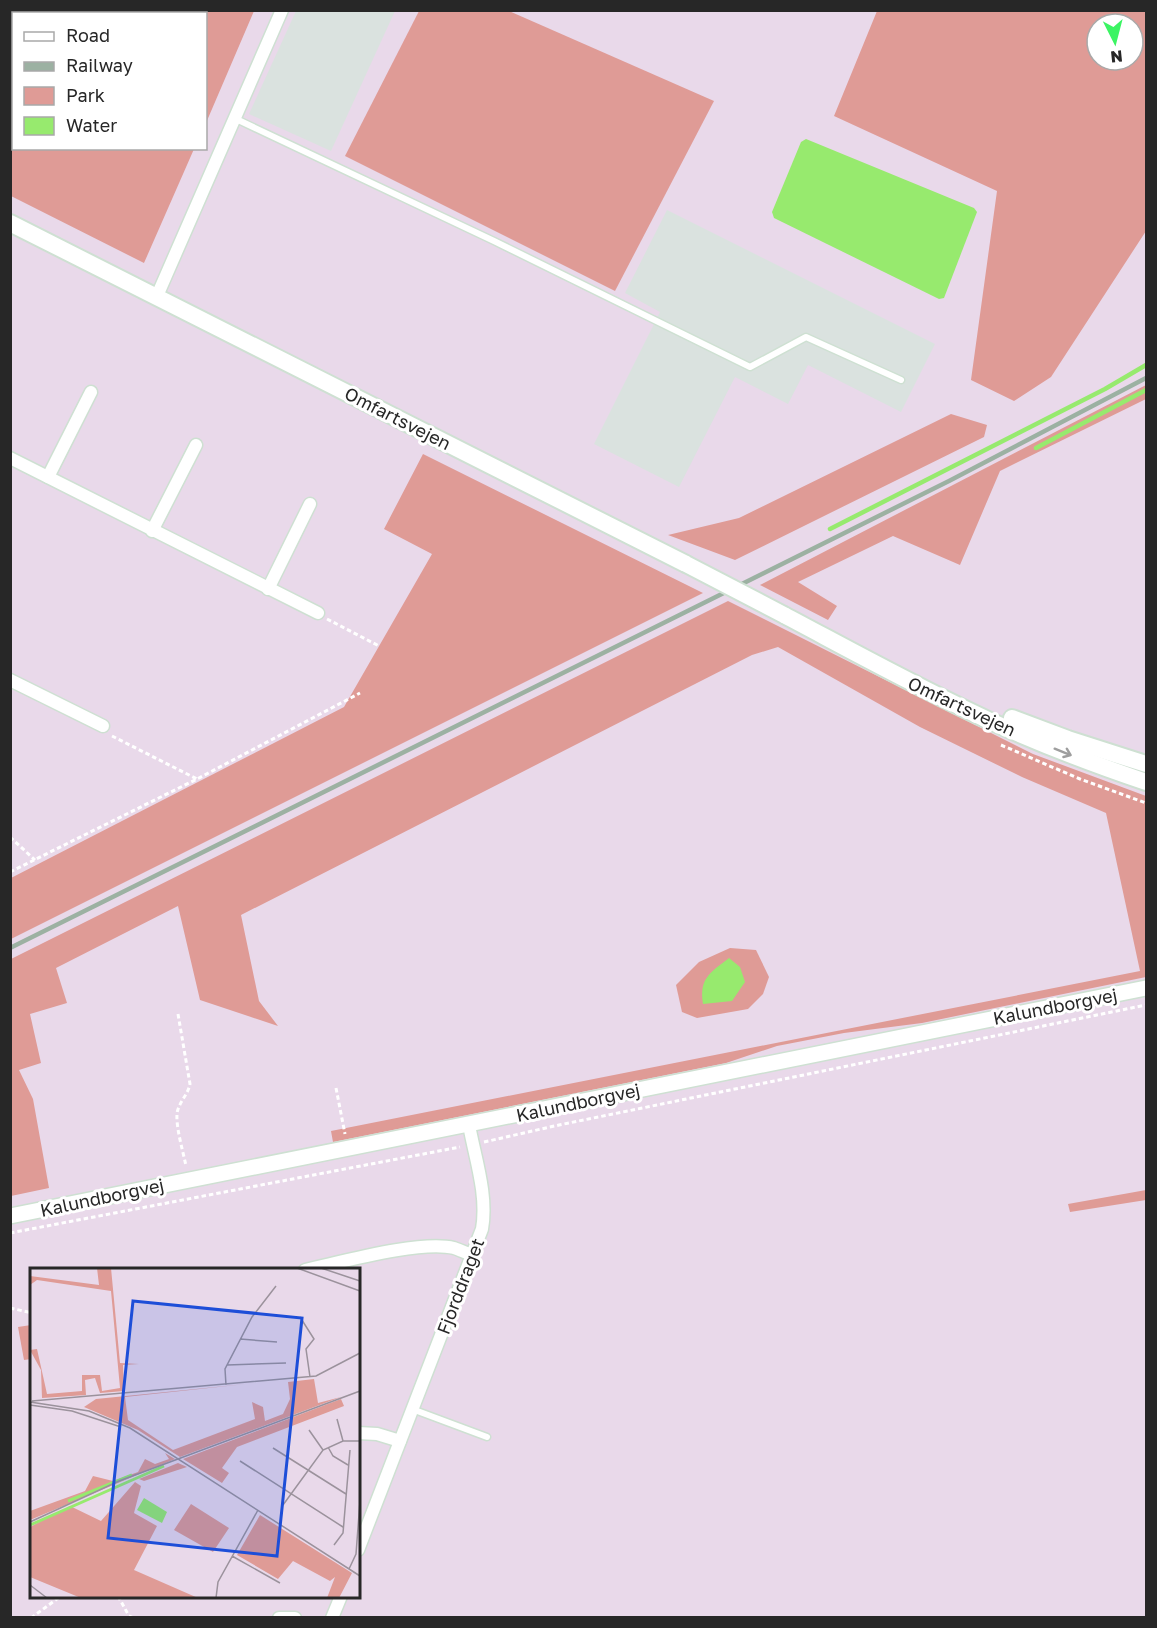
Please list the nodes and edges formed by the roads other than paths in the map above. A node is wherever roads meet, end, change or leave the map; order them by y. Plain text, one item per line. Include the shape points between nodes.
1 (282, 10) edge
2 (234, 118) junction
3 (10, 223) edge
4 (157, 296) junction
5 (900, 380) dead end
6 (91, 392) dead end
7 (196, 445) dead end
8 (10, 458) edge
9 (48, 477) junction
10 (310, 504) dead end
11 (152, 531) junction
12 (268, 589) junction
13 (318, 613) road end
14 (784, 615) junction
15 (10, 680) edge
16 (103, 726) road end
17 (1146, 764) edge
18 (1146, 782) edge
19 (1146, 988) edge
20 (469, 1125) junction
21 (10, 1216) edge
22 (472, 1255) junction
23 (310, 1268) edge
24 (412, 1409) junction
25 (360, 1433) edge
26 (488, 1437) dead end
27 (400, 1441) junction
28 (360, 1546) edge
29 (340, 1598) edge
30 (279, 1617) edge
31 (295, 1617) edge
32 (332, 1617) edge

1 - 2 street
2 - 4 street
2 - 5 lane via 495,241 750,368 806,337
3 - 4 main road, Omfartsvejen
4 - 14 main road, Omfartsvejen, bridge
6 - 9 street
7 - 11 street
8 - 9 street
9 - 11 street
10 - 12 street
11 - 12 street
12 - 13 street
14 - 17 main road, Omfartsvejen via 992,710
14 -> 18 main road, Omfartsvejen via 989,720
15 - 16 street
19 - 20 street, Kalundborgvej
20 - 21 street, Kalundborgvej
20 - 22 street, Fjorddraget via 483,1211 482,1229
22 - 23 street via 452,1248 426,1248
22 - 24 street, Fjorddraget
24 - 26 lane
24 - 27 street, Fjorddraget
25 - 27 street
27 - 28 street, Fjorddraget
29 - 32 street
30 - 31 street

